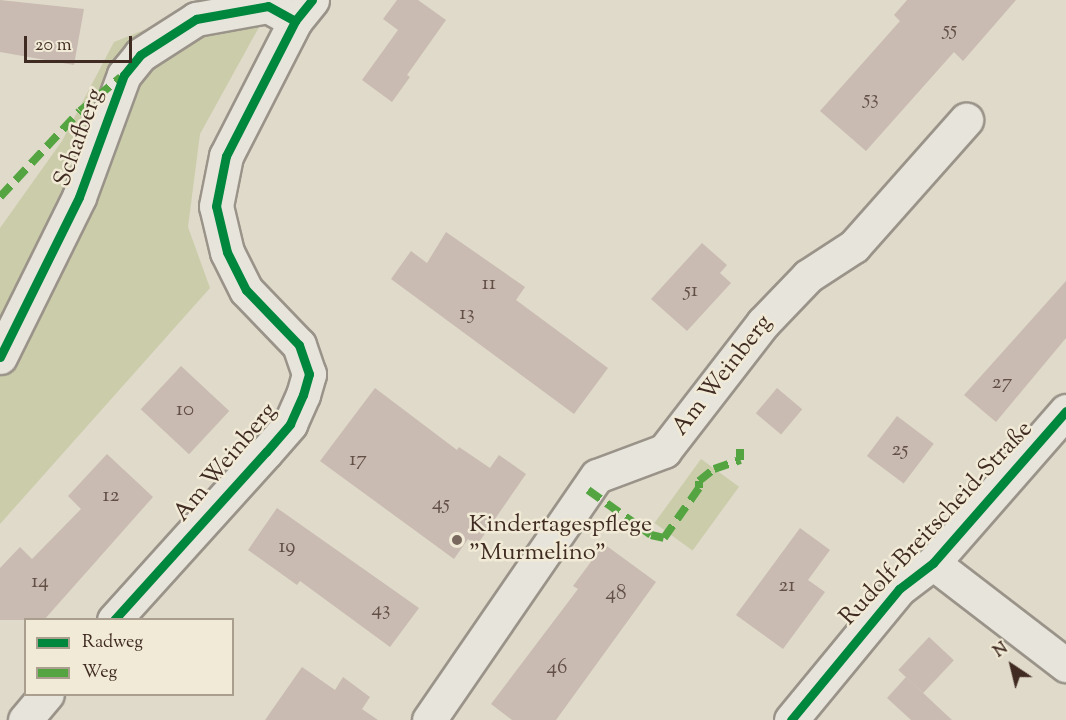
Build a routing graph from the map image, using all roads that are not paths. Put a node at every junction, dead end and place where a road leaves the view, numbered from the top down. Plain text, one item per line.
1 (303, 10) edge
2 (966, 120) dead end
3 (0, 357) edge
4 (1066, 411) edge
5 (933, 563) junction
6 (116, 618) edge
7 (1066, 665) edge
8 (45, 696) edge
9 (25, 720) edge
10 (429, 720) edge
11 (791, 720) edge

1 - 3 street, Schafberg
1 - 6 street, Am Weinberg
2 - 10 street, Am Weinberg
4 - 5 street, Rudolf-Breitscheid-Straße
5 - 7 street, Rudolf-Breitscheid-Straße
5 - 11 street, Rudolf-Breitscheid-Straße
8 - 9 street

